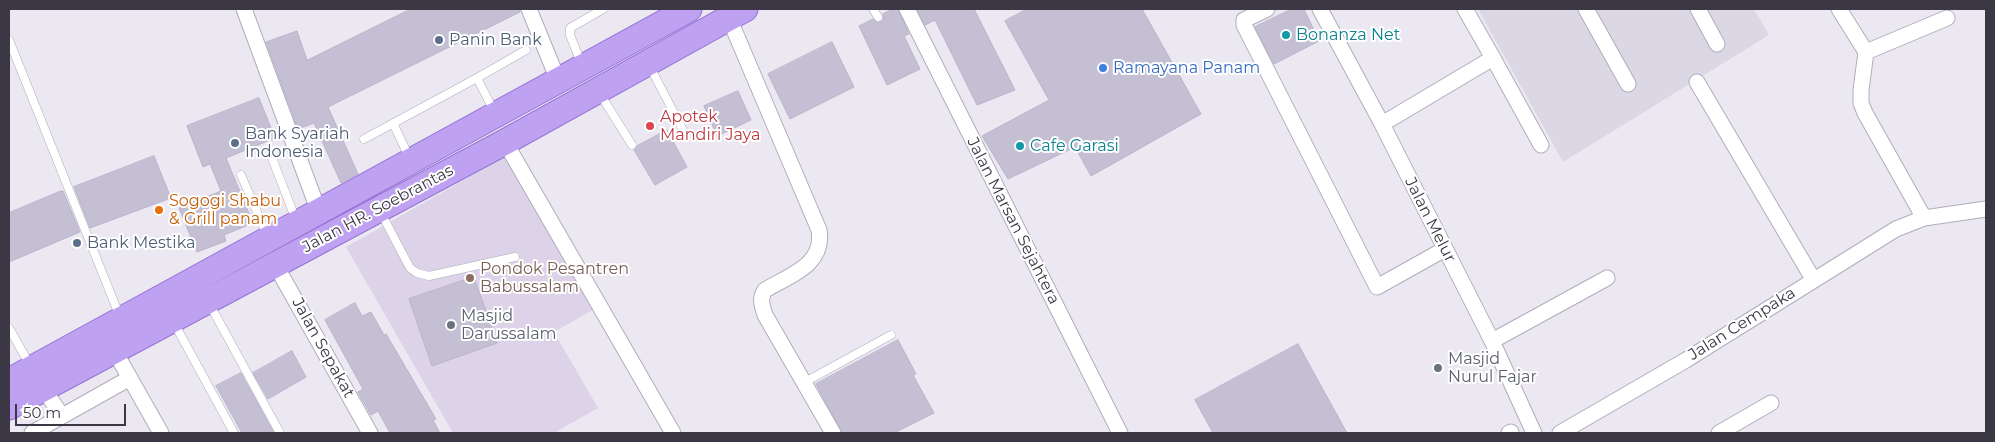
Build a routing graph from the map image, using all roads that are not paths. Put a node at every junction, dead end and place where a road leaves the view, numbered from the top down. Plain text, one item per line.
1 (244, 9) edge
2 (529, 9) edge
3 (602, 9) edge
4 (689, 9) edge
5 (873, 9) edge
6 (907, 9) edge
7 (1267, 9) edge
8 (1320, 9) edge
9 (1465, 9) edge
10 (1586, 9) edge
11 (1698, 9) edge
12 (1839, 9) edge
13 (737, 13) edge
14 (878, 17) dead end
15 (1947, 18) dead end
16 (9, 40) edge
17 (1717, 44) dead end
18 (619, 48) junction
19 (526, 50) dead end
20 (1866, 52) junction
21 (1493, 58) junction
22 (583, 67) junction
23 (640, 68) junction
24 (477, 78) junction
25 (558, 80) junction
26 (1697, 82) dead end
27 (1628, 84) dead end
28 (598, 90) junction
29 (572, 104) junction
30 (496, 115) junction
31 (393, 123) junction
32 (1382, 124) junction
33 (684, 132) dead end
34 (364, 139) dead end
35 (505, 142) junction
36 (632, 145) dead end
37 (1541, 145) dead end
38 (272, 158) dead end
39 (411, 161) junction
40 (241, 175) dead end
41 (378, 209) junction
42 (1986, 209) edge
43 (318, 212) junction
44 (1924, 218) junction
45 (297, 224) junction
46 (269, 239) junction
47 (1445, 250) junction
48 (515, 257) dead end
49 (276, 264) junction
50 (1607, 278) dead end
51 (1813, 279) junction
52 (208, 301) junction
53 (120, 319) junction
54 (173, 320) junction
55 (9, 328) edge
56 (892, 335) dead end
57 (1492, 341) junction
58 (114, 350) junction
59 (38, 378) junction
60 (130, 378) junction
61 (9, 381) edge
62 (803, 383) junction
63 (1771, 403) dead end
64 (9, 407) edge
65 (62, 416) junction
66 (32, 433) edge
67 (160, 433) edge
68 (234, 433) edge
69 (280, 433) edge
70 (370, 433) edge
71 (673, 433) edge
72 (833, 433) edge
73 (1120, 433) edge
74 (1534, 433) edge
75 (1560, 433) edge
76 (1719, 433) edge

1 - 43 street
2 - 25 street
3 - 22 lane
4 - 18 main road, Jalan HR. Soebrantas
5 - 14 lane
6 - 73 street, Jalan Marsan Sejahtera
7 - 47 street
8 - 32 street, Jalan Melur
9 - 21 street
10 - 27 street
11 - 17 street
12 - 20 street
13 - 23 main road, Jalan HR. Soebrantas
13 - 62 street
15 - 20 street
16 - 53 lane
18 - 22 main road, Jalan HR. Soebrantas
18 - 23 main road
19 - 24 lane
20 - 44 street
21 - 32 street
21 - 37 street
22 - 25 main road, Jalan HR. Soebrantas
23 - 28 main road, Jalan HR. Soebrantas
23 - 33 lane
24 - 30 lane
24 - 31 lane
25 - 29 main road
25 - 30 main road, Jalan HR. Soebrantas
26 - 51 street
28 - 29 main road, Jalan HR. Soebrantas
28 - 36 lane
29 - 35 main road, Jalan HR. Soebrantas
30 - 39 main road, Jalan HR. Soebrantas
31 - 34 lane
31 - 39 lane
32 - 47 street, Jalan Melur
35 - 41 main road, Jalan HR. Soebrantas
35 - 71 street
38 - 45 lane
39 - 43 main road, Jalan HR. Soebrantas
40 - 46 lane
41 - 48 lane
41 - 49 main road, Jalan HR. Soebrantas
42 - 44 street, Jalan Cempaka
43 - 45 main road, Jalan HR. Soebrantas
44 - 51 street, Jalan Cempaka
45 - 46 main road, Jalan HR. Soebrantas
46 - 53 main road, Jalan HR. Soebrantas
47 - 57 street, Jalan Melur
49 - 52 main road, Jalan HR. Soebrantas
49 - 70 street, Jalan Sepakat
50 - 57 street
51 - 75 street, Jalan Cempaka
52 - 54 main road, Jalan HR. Soebrantas
52 - 69 lane
53 - 59 main road, Jalan HR. Soebrantas
54 - 58 main road, Jalan HR. Soebrantas
54 - 68 lane
55 - 59 lane
56 - 62 lane
57 - 74 street, Jalan Melur
58 - 59 main road, Jalan HR. Soebrantas
58 - 60 street
59 - 61 main road, Jalan HR. Soebrantas
59 - 64 main road, Jalan HR. Soebrantas
59 - 65 street
60 - 65 street
60 - 67 street
62 - 72 street
63 - 76 street
65 - 66 street

